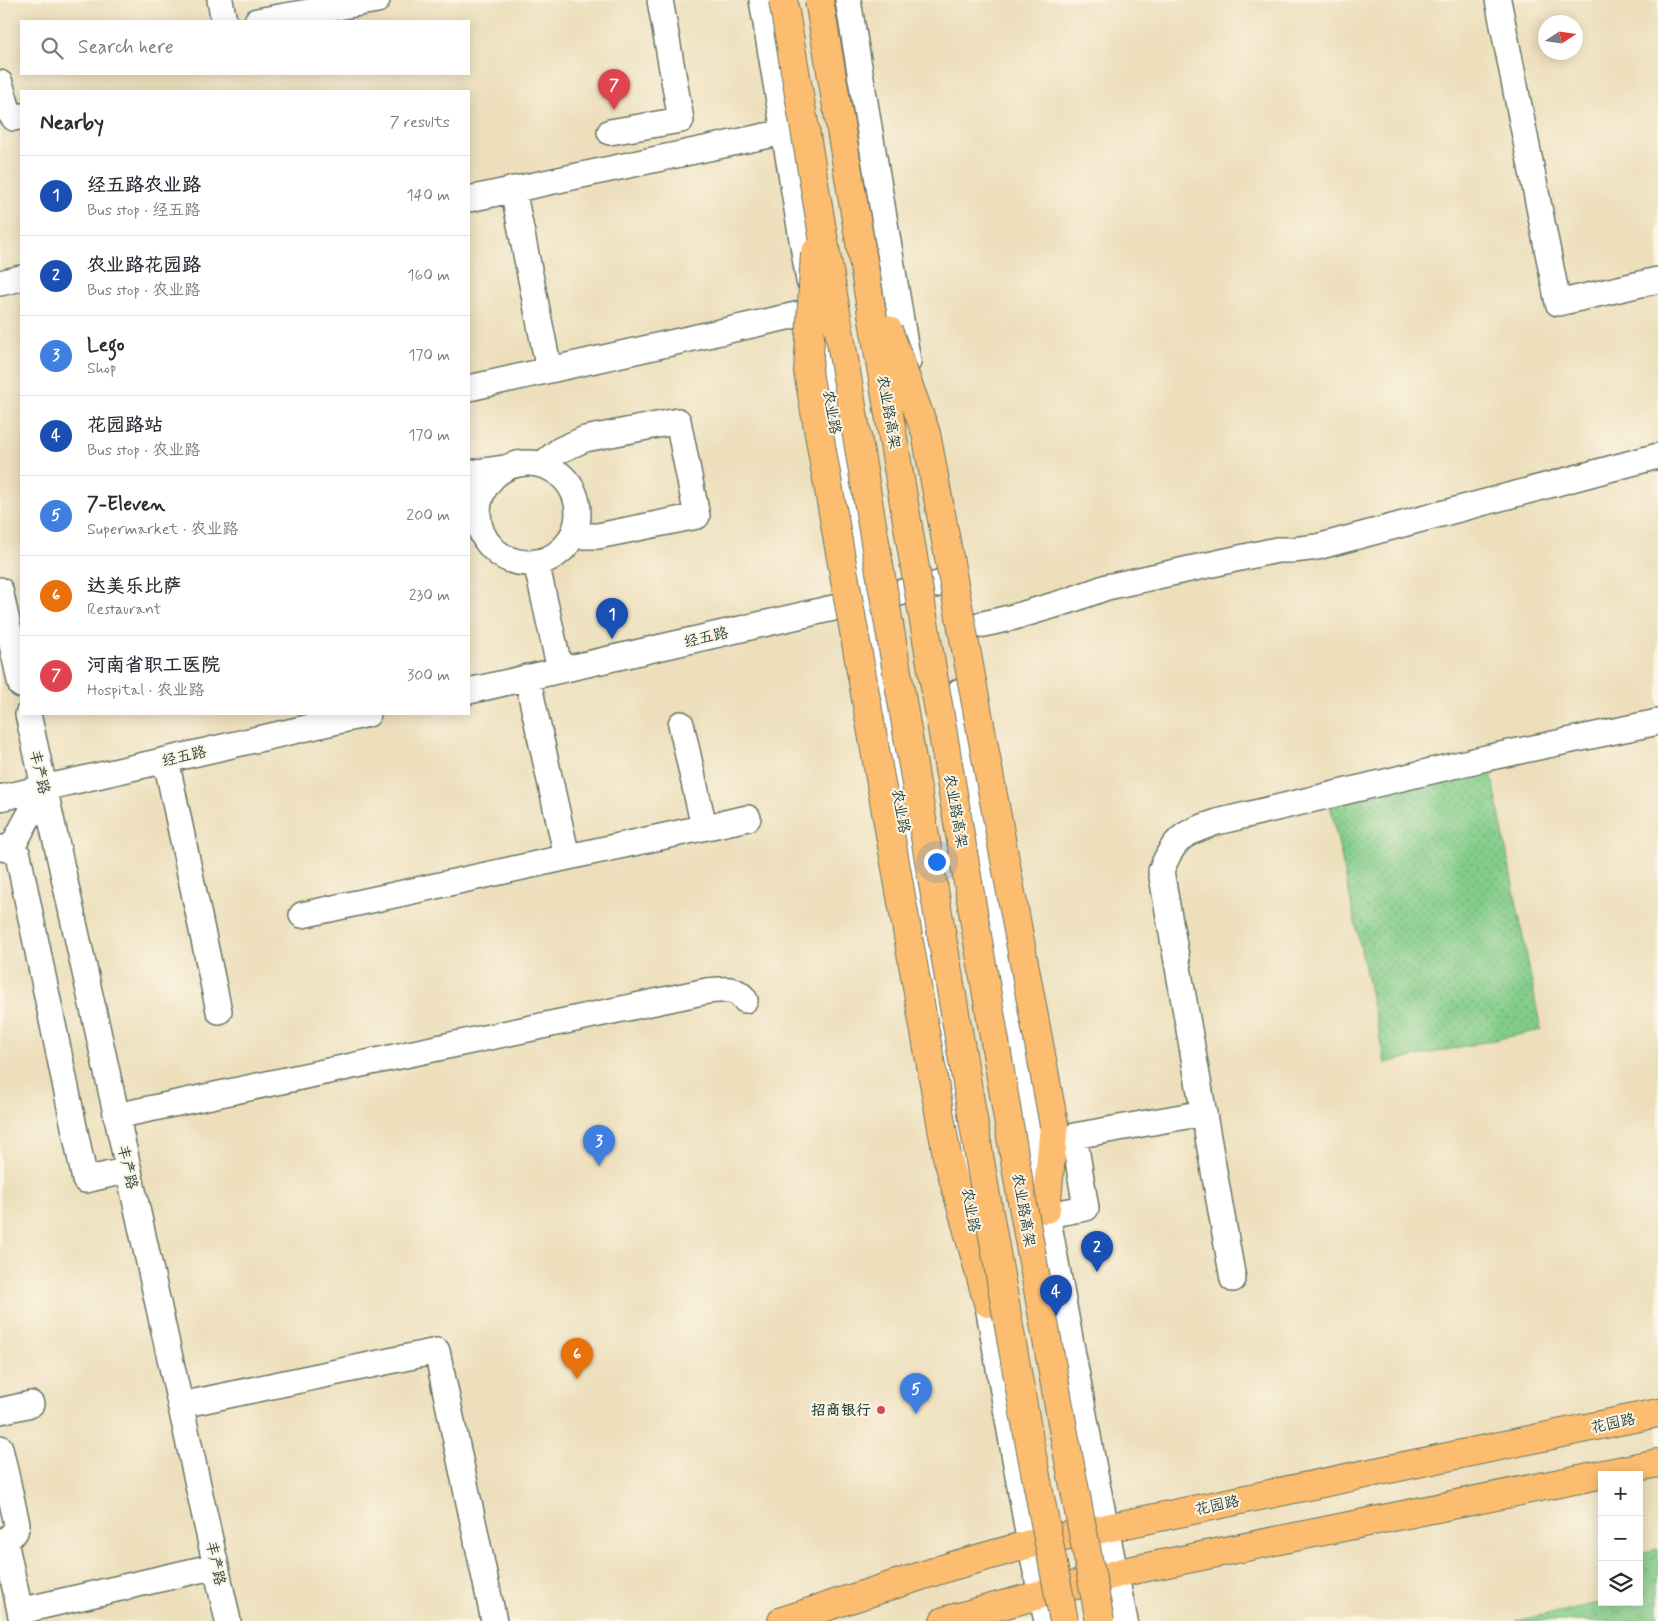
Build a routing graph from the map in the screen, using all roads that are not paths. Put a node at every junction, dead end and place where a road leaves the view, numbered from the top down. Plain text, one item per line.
1 (220, 0) edge
2 (377, 0) edge
3 (660, 0) edge
4 (762, 0) edge
5 (783, 0) edge
6 (819, 0) edge
7 (848, 0) edge
8 (1498, 0) edge
9 (224, 20) edge
10 (263, 20) edge
11 (0, 83) edge
12 (20, 116) edge
13 (610, 132) dead end
14 (784, 132) junction
15 (513, 190) junction
16 (470, 199) edge
17 (818, 204) junction
18 (864, 266) junction
19 (20, 278) edge
20 (1658, 280) edge
21 (0, 283) edge
22 (814, 311) junction
23 (549, 370) junction
24 (470, 388) edge
25 (1658, 456) edge
26 (541, 464) junction
27 (504, 468) junction
28 (470, 473) edge
29 (572, 536) junction
30 (536, 562) junction
31 (943, 583) junction
32 (0, 590) edge
33 (865, 600) junction
34 (962, 630) junction
35 (560, 670) junction
36 (527, 677) junction
37 (20, 681) edge
38 (470, 691) edge
39 (28, 715) edge
40 (364, 715) edge
41 (1658, 722) edge
42 (681, 724) dead end
43 (166, 760) junction
44 (44, 788) junction
45 (0, 798) edge
46 (748, 818) dead end
47 (704, 827) junction
48 (6, 848) edge
49 (567, 857) junction
50 (302, 915) dead end
51 (745, 1000) dead end
52 (219, 1011) dead end
53 (1204, 1113) junction
54 (116, 1116) junction
55 (129, 1170) junction
56 (1046, 1212) junction
57 (1233, 1279) dead end
58 (988, 1303) junction
59 (30, 1404) dead end
60 (181, 1405) junction
61 (0, 1411) edge
62 (1658, 1413) edge
63 (0, 1448) edge
64 (1658, 1463) edge
65 (1106, 1527) junction
66 (3, 1542) edge
67 (1030, 1544) junction
68 (216, 1566) junction
69 (1116, 1574) junction
70 (1042, 1593) junction
71 (21, 1616) edge
72 (228, 1621) edge
73 (494, 1621) edge
74 (782, 1621) edge
75 (944, 1621) edge
76 (1047, 1621) edge
77 (1064, 1621) edge
78 (1100, 1621) edge
79 (1125, 1621) edge

1 - 9 street
2 - 10 street
3 - 13 street
4 - 14 street, 农业路
5 - 17 main road, bridge
6 - 18 main road, 农业路高架, bridge
7 - 31 street
8 - 20 street
11 - 12 street
14 - 15 street
14 - 22 street, 农业路
15 - 16 street
15 - 23 street
17 - 58 main road, bridge
17 - 77 main road, bridge
18 - 34 main road, bridge
18 - 78 main road, 农业路高架, bridge
19 - 21 street
22 - 23 street
22 - 33 street, 农业路
23 - 24 street
25 - 34 street
26 - 27 street
26 - 29 street
26 - 29 street
27 - 28 street
27 - 30 street
29 - 30 street
30 - 35 street
31 - 33 street, 经五路
31 - 56 street
32 - 37 street
33 - 35 street, 经五路
33 - 58 street, 农业路
34 - 56 main road, bridge
35 - 36 street, 经五路
36 - 38 street, 经五路
36 - 49 street
39 - 44 street, 丰产路
40 - 43 street, 经五路
41 - 53 street
42 - 47 street
43 - 44 street, 经五路
43 - 52 street
44 - 45 street, 经五路
44 - 48 street
44 - 54 street, 丰产路
46 - 47 street
47 - 49 street
48 - 55 street
49 - 50 street
51 - 54 street
53 - 56 street
53 - 57 street
54 - 55 street, 丰产路
55 - 60 street, 丰产路
56 - 65 street
58 - 67 street, 农业路
59 - 61 street
60 - 68 street, 丰产路
60 - 73 street
62 - 65 main road, 花园路
63 - 66 street
64 - 69 main road
65 - 67 main road, 花园路
65 - 69 street
66 - 71 street
67 - 70 street, 农业路
67 - 74 main road, 花园路
68 - 71 street
68 - 72 street, 丰产路
69 - 70 main road
69 - 79 street
70 - 75 main road
70 - 76 street, 农业路

